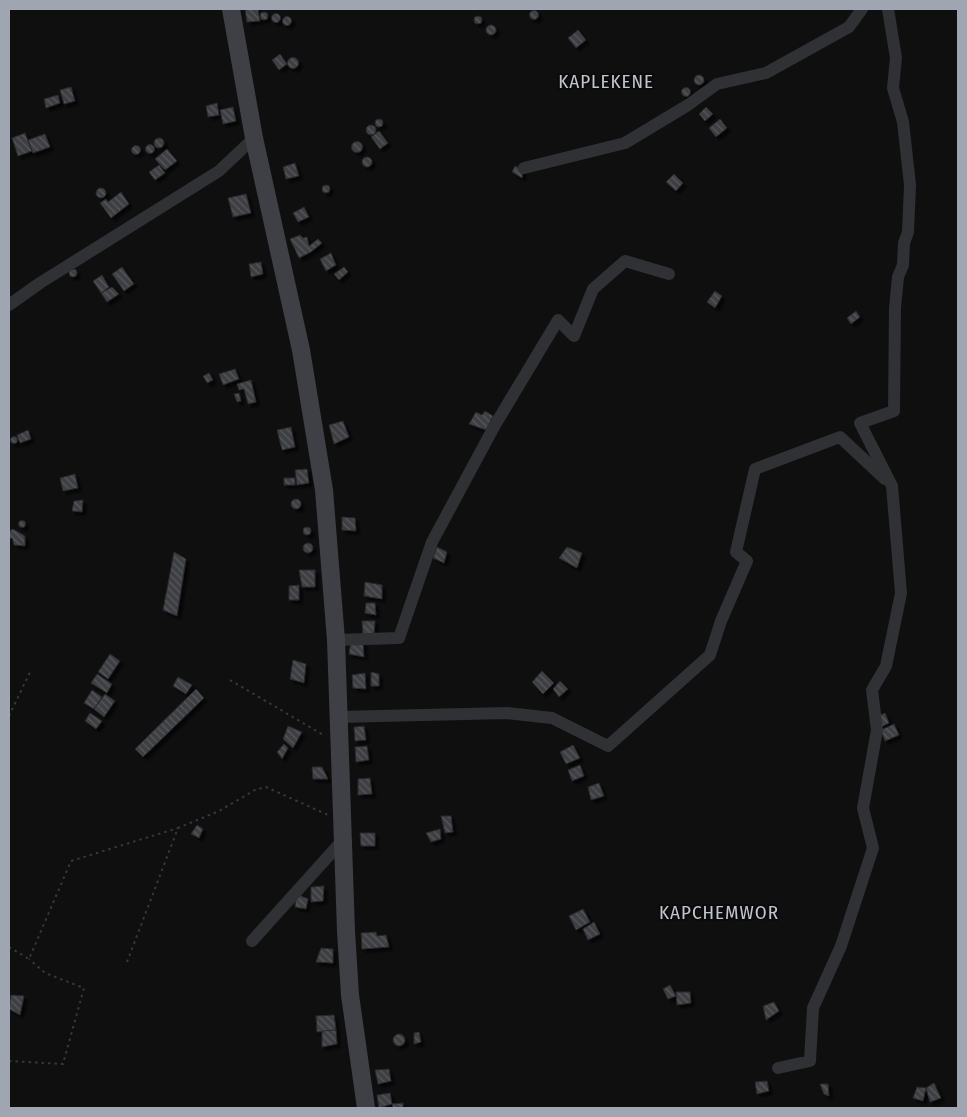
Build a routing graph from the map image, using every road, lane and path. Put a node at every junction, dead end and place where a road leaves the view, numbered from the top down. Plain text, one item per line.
1 (232, 9) edge
2 (862, 9) edge
3 (888, 9) edge
4 (254, 138) junction
5 (524, 168) dead end
6 (670, 274) dead end
7 (9, 305) edge
8 (892, 486) junction
9 (336, 640) junction
10 (32, 670) dead end
11 (230, 680) dead end
12 (9, 716) edge
13 (338, 717) junction
14 (338, 741) junction
15 (341, 821) junction
16 (178, 828) junction
17 (342, 842) junction
18 (252, 941) dead end
19 (9, 947) edge
20 (29, 958) junction
21 (127, 962) dead end
22 (9, 1061) edge
23 (778, 1068) dead end
24 (366, 1108) edge

1 - 4 street
2 - 5 street
3 - 8 street
4 - 7 street
4 - 9 street
6 - 9 street
8 - 13 street
8 - 23 street
9 - 13 street
10 - 12 path
11 - 14 path
13 - 14 street
14 - 15 street
15 - 16 path
15 - 17 street
16 - 20 path
16 - 21 path
17 - 18 street
17 - 24 street
19 - 20 path
20 - 22 path

